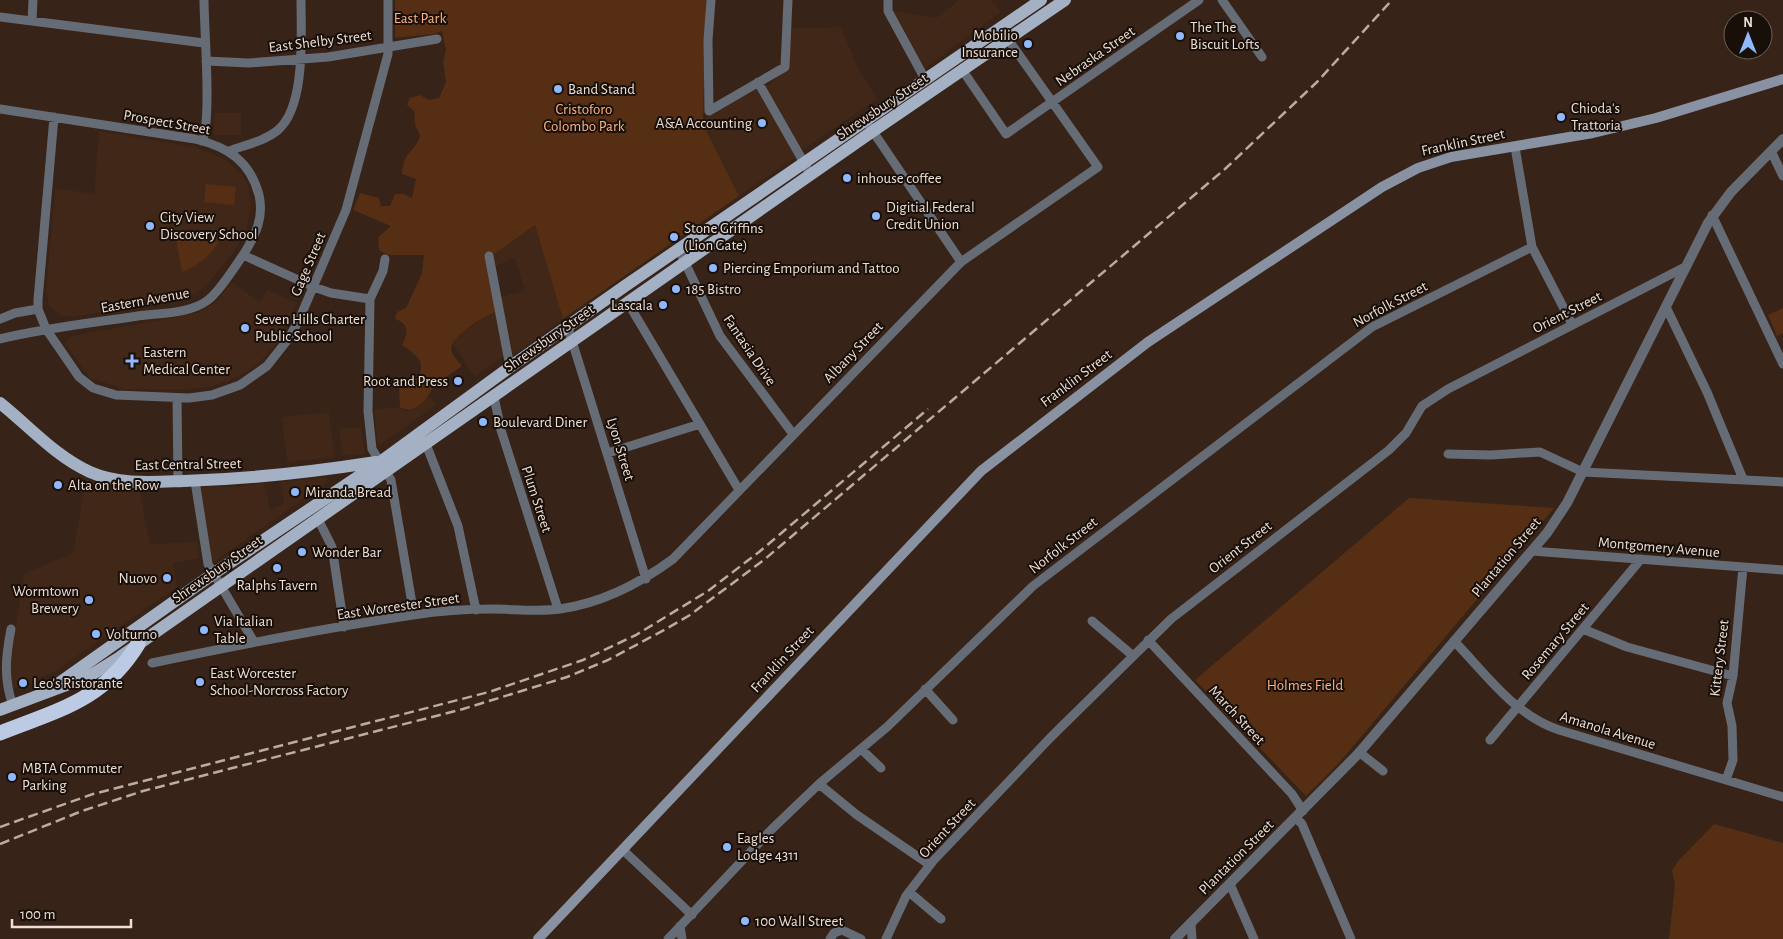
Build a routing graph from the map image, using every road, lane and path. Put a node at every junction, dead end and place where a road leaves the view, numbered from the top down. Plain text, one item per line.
1 (33, 0) edge
2 (204, 0) edge
3 (301, 0) edge
4 (388, 0) edge
5 (711, 0) edge
6 (788, 0) edge
7 (888, 0) edge
8 (1039, 0) edge
9 (1065, 0) edge
10 (1199, 0) edge
11 (1222, 0) edge
12 (0, 17) edge
13 (32, 21) junction
14 (1004, 34) junction
15 (437, 39) dead end
16 (204, 43) junction
17 (390, 46) junction
18 (1262, 56) dead end
19 (300, 59) junction
20 (206, 60) junction
21 (963, 70) junction
22 (925, 79) junction
23 (1783, 79) edge
24 (758, 82) junction
25 (1053, 102) junction
26 (0, 109) edge
27 (54, 117) junction
28 (865, 119) junction
29 (873, 131) junction
30 (1783, 139) edge
31 (202, 141) junction
32 (1515, 147) junction
33 (229, 151) junction
34 (1771, 152) junction
35 (803, 163) junction
36 (811, 175) junction
37 (1783, 176) edge
38 (1712, 215) junction
39 (1532, 247) junction
40 (679, 250) junction
41 (243, 255) junction
42 (489, 256) dead end
43 (384, 259) dead end
44 (961, 262) junction
45 (684, 263) junction
46 (1686, 267) junction
47 (314, 287) junction
48 (370, 299) junction
49 (628, 303) junction
50 (1666, 306) junction
51 (38, 310) junction
52 (0, 319) edge
53 (1572, 324) junction
54 (568, 328) junction
55 (46, 329) junction
56 (0, 339) edge
57 (573, 341) junction
58 (1783, 364) edge
59 (510, 367) junction
60 (494, 397) junction
61 (177, 398) junction
62 (0, 403) edge
63 (700, 424) junction
64 (420, 432) junction
65 (793, 434) junction
66 (427, 443) junction
67 (608, 453) junction
68 (1448, 454) dead end
69 (401, 462) joint
70 (383, 467) junction
71 (333, 469) junction
72 (1583, 472) junction
73 (1743, 479) junction
74 (195, 481) junction
75 (178, 482) junction
76 (1783, 482) edge
77 (337, 489) junction
78 (739, 490) junction
79 (318, 519) junction
80 (1532, 551) junction
81 (1641, 559) junction
82 (1743, 567) junction
83 (1783, 570) edge
84 (213, 574) junction
85 (646, 579) junction
86 (220, 587) junction
87 (558, 609) junction
88 (476, 610) junction
89 (414, 615) junction
90 (1092, 621) dead end
91 (344, 627) junction
92 (11, 629) dead end
93 (1583, 629) junction
94 (1148, 640) junction
95 (1454, 641) junction
96 (254, 642) junction
97 (138, 644) junction
98 (1132, 655) junction
99 (152, 663) dead end
100 (1732, 676) junction
101 (926, 690) junction
102 (47, 692) junction
103 (13, 706) junction
104 (1517, 707) junction
105 (0, 710) edge
106 (953, 720) dead end
107 (0, 733) edge
108 (1490, 740) dead end
109 (861, 749) junction
110 (1359, 752) junction
111 (881, 768) dead end
112 (1383, 771) dead end
113 (1726, 780) junction
114 (819, 784) junction
115 (1783, 797) edge
116 (1300, 815) junction
117 (623, 850) junction
118 (930, 865) junction
119 (1230, 884) junction
120 (909, 892) junction
121 (692, 915) junction
122 (941, 919) dead end
123 (1191, 923) junction
124 (680, 926) junction
125 (538, 939) edge
126 (668, 939) edge
127 (682, 939) edge
128 (830, 939) edge
129 (861, 939) edge
130 (886, 939) edge
131 (1175, 939) edge
132 (1192, 939) edge
133 (1254, 939) edge
134 (1351, 939) edge

1 - 13 street
2 - 16 street
3 - 19 street
4 - 17 street, Gage Street
5 - 24 street
6 - 24 street
7 - 22 street
8 - 14 main road, Shrewsbury Street
9 - 14 main road, Shrewsbury Street
10 - 25 street, Nebraska Street
11 - 18 street
12 - 13 street
13 - 16 street
14 - 21 main road, Shrewsbury Street
14 - 22 main road, Shrewsbury Street
14 - 25 street
15 - 17 street, East Shelby Street
16 - 20 street
17 - 19 street, East Shelby Street
17 - 47 street, Gage Street
19 - 20 street, East Shelby Street
19 - 33 street
20 - 31 street
21 - 25 street, Nebraska Street
21 - 29 main road, Shrewsbury Street
22 - 28 main road, Shrewsbury Street
23 - 32 main road, Franklin Street
24 - 35 street
25 - 44 street, Albany Street
26 - 27 street, Prospect Street
27 - 31 street, Prospect Street
27 - 51 street
28 - 29 street
28 - 35 main road, Shrewsbury Street
29 - 36 main road, Shrewsbury Street
29 - 44 street
30 - 34 street, Plantation Street
31 - 33 street, Prospect Street
32 - 39 street
32 - 117 main road, Franklin Street
33 - 41 street, Eastern Avenue
34 - 37 street
34 - 38 street, Plantation Street
35 - 36 street
35 - 40 main road, Shrewsbury Street
36 - 45 main road, Shrewsbury Street
38 - 46 street, Plantation Street
38 - 58 street
39 - 53 street
39 - 101 street, Norfolk Street
40 - 45 street, Fantasia Drive
40 - 54 main road, Shrewsbury Street
41 - 47 street
41 - 55 street, Eastern Avenue
42 - 59 street
43 - 48 street
44 - 65 street, Albany Street
45 - 49 main road, Shrewsbury Street
45 - 65 street, Fantasia Drive
46 - 50 street, Plantation Street
46 - 53 street, Orient Street
47 - 48 street
47 - 61 street, Gage Street
48 - 70 street
49 - 57 main road, Shrewsbury Street
49 - 63 street
50 - 72 street, Plantation Street
50 - 73 street
51 - 52 street
51 - 55 street, Gage Street
53 - 94 street, Orient Street
54 - 57 street, Lyon Street
54 - 59 main road, Shrewsbury Street
55 - 56 street, Eastern Avenue
55 - 61 street, Gage Street
57 - 60 main road, Shrewsbury Street
57 - 67 street, Lyon Street
59 - 64 main road, Shrewsbury Street
60 - 66 main road, Shrewsbury Street
60 - 87 street, Plum Street
61 - 75 street
62 - 75 main road, East Central Street
63 - 67 street
63 - 78 street
64 - 66 street
64 - 70 main road, Shrewsbury Street
65 - 78 street, Albany Street
66 - 69 main road, Shrewsbury Street
66 - 88 street
67 - 85 street, Lyon Street
68 - 72 street
69 - 70 main road, East Central Street
70 - 71 main road, East Central Street
70 - 77 main road, Shrewsbury Street
70 - 79 main road, Shrewsbury Street
70 - 89 street
71 - 74 main road, East Central Street
71 - 77 main road
72 - 73 street
72 - 80 street, Plantation Street
73 - 76 street
74 - 75 main road, East Central Street
74 - 84 street
77 - 84 main road, Shrewsbury Street
78 - 85 street, Albany Street
79 - 86 main road, Shrewsbury Street
79 - 91 street
80 - 81 street, Montgomery Avenue
80 - 95 street, Plantation Street
81 - 82 street, Montgomery Avenue
81 - 93 street, Rosemary Street
82 - 83 street, Montgomery Avenue
82 - 100 street, Kittery Street
84 - 86 street
84 - 102 main road, Shrewsbury Street
85 - 87 street, East Worcester Street
86 - 96 street
86 - 97 main road, Shrewsbury Street
87 - 88 street, East Worcester Street
88 - 89 street, East Worcester Street
89 - 91 street, East Worcester Street
90 - 98 street
91 - 96 street, East Worcester Street
92 - 103 street
93 - 100 street
93 - 104 street, Rosemary Street
94 - 98 street, Orient Street
94 - 116 street, March Street
95 - 104 street, Amanola Avenue
95 - 110 street, Plantation Street
96 - 99 street, East Worcester Street
97 - 102 main road, Shrewsbury Street
97 - 107 highway
98 - 118 street, Orient Street
100 - 113 street, Kittery Street
101 - 106 street
101 - 109 street, Norfolk Street
102 - 103 main road, Shrewsbury Street
103 - 105 main road, Shrewsbury Street
104 - 108 street, Rosemary Street
104 - 113 street, Amanola Avenue
109 - 111 street
109 - 114 street, Norfolk Street
110 - 112 street
110 - 116 street, Plantation Street
113 - 115 street, Amanola Avenue
114 - 118 street
114 - 121 street, Norfolk Street
116 - 119 street, Plantation Street
116 - 134 street, March Street
117 - 121 street
117 - 125 main road, Franklin Street
118 - 120 street, Orient Street
119 - 123 street, Plantation Street
119 - 133 street
120 - 122 street
120 - 130 street, Orient Street
121 - 124 street, Norfolk Street
123 - 131 street, Plantation Street
123 - 132 street
124 - 126 street, Norfolk Street
124 - 127 street
128 - 129 street

